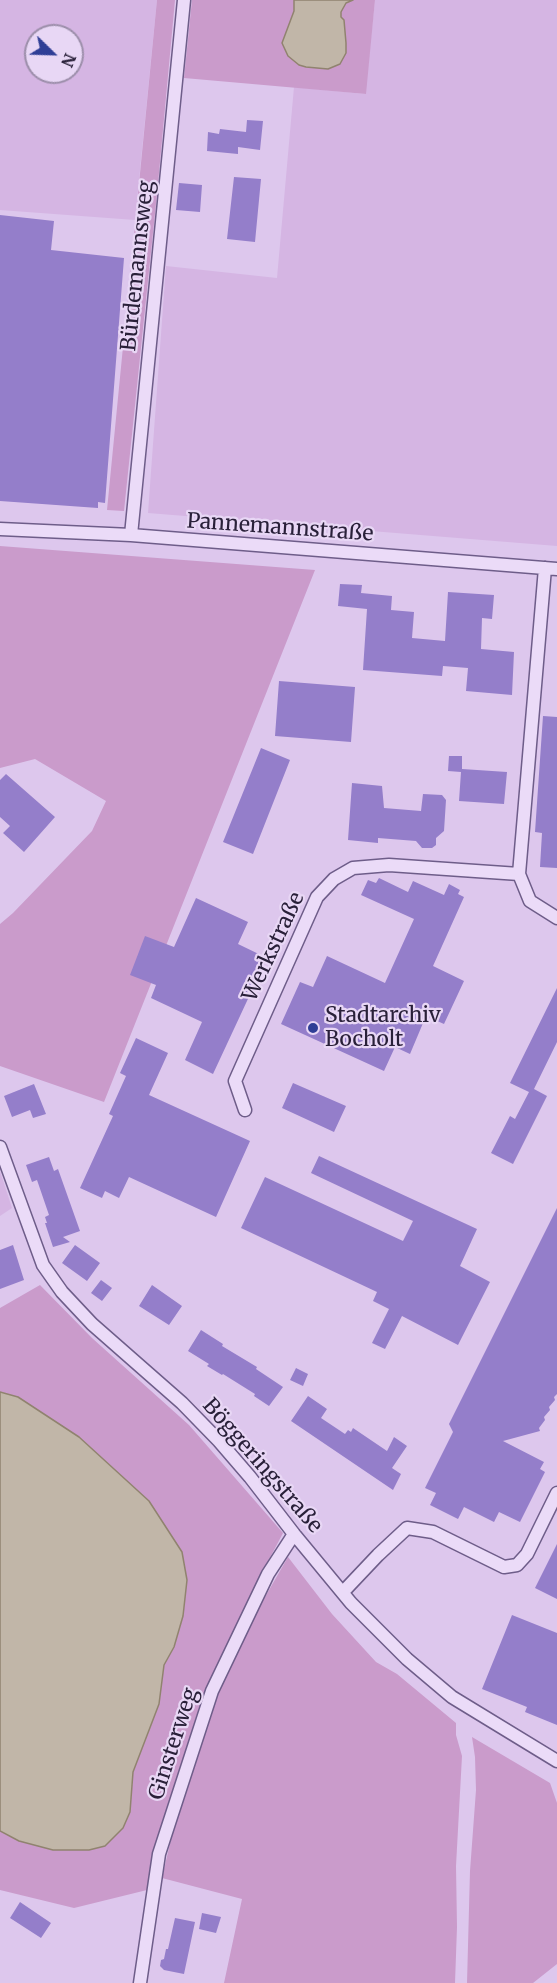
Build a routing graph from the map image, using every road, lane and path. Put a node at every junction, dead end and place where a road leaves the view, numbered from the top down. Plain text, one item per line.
1 (184, 0) edge
2 (0, 529) edge
3 (131, 535) junction
4 (551, 568) edge
5 (519, 874) junction
6 (557, 918) edge
7 (245, 1110) dead end
8 (0, 1147) edge
9 (557, 1493) edge
10 (294, 1534) junction
11 (343, 1592) junction
12 (557, 1761) edge
13 (140, 1983) edge

1 - 3 street, Bürdemannsweg
2 - 3 street, Pannemannstraße
3 - 4 street, Pannemannstraße
4 - 5 street
5 - 6 street
5 - 7 street, Werkstraße
8 - 10 street, Böggeringstraße
9 - 11 street
10 - 11 street, Böggeringstraße
10 - 13 street, Ginsterweg
11 - 12 street, Böggeringstraße

